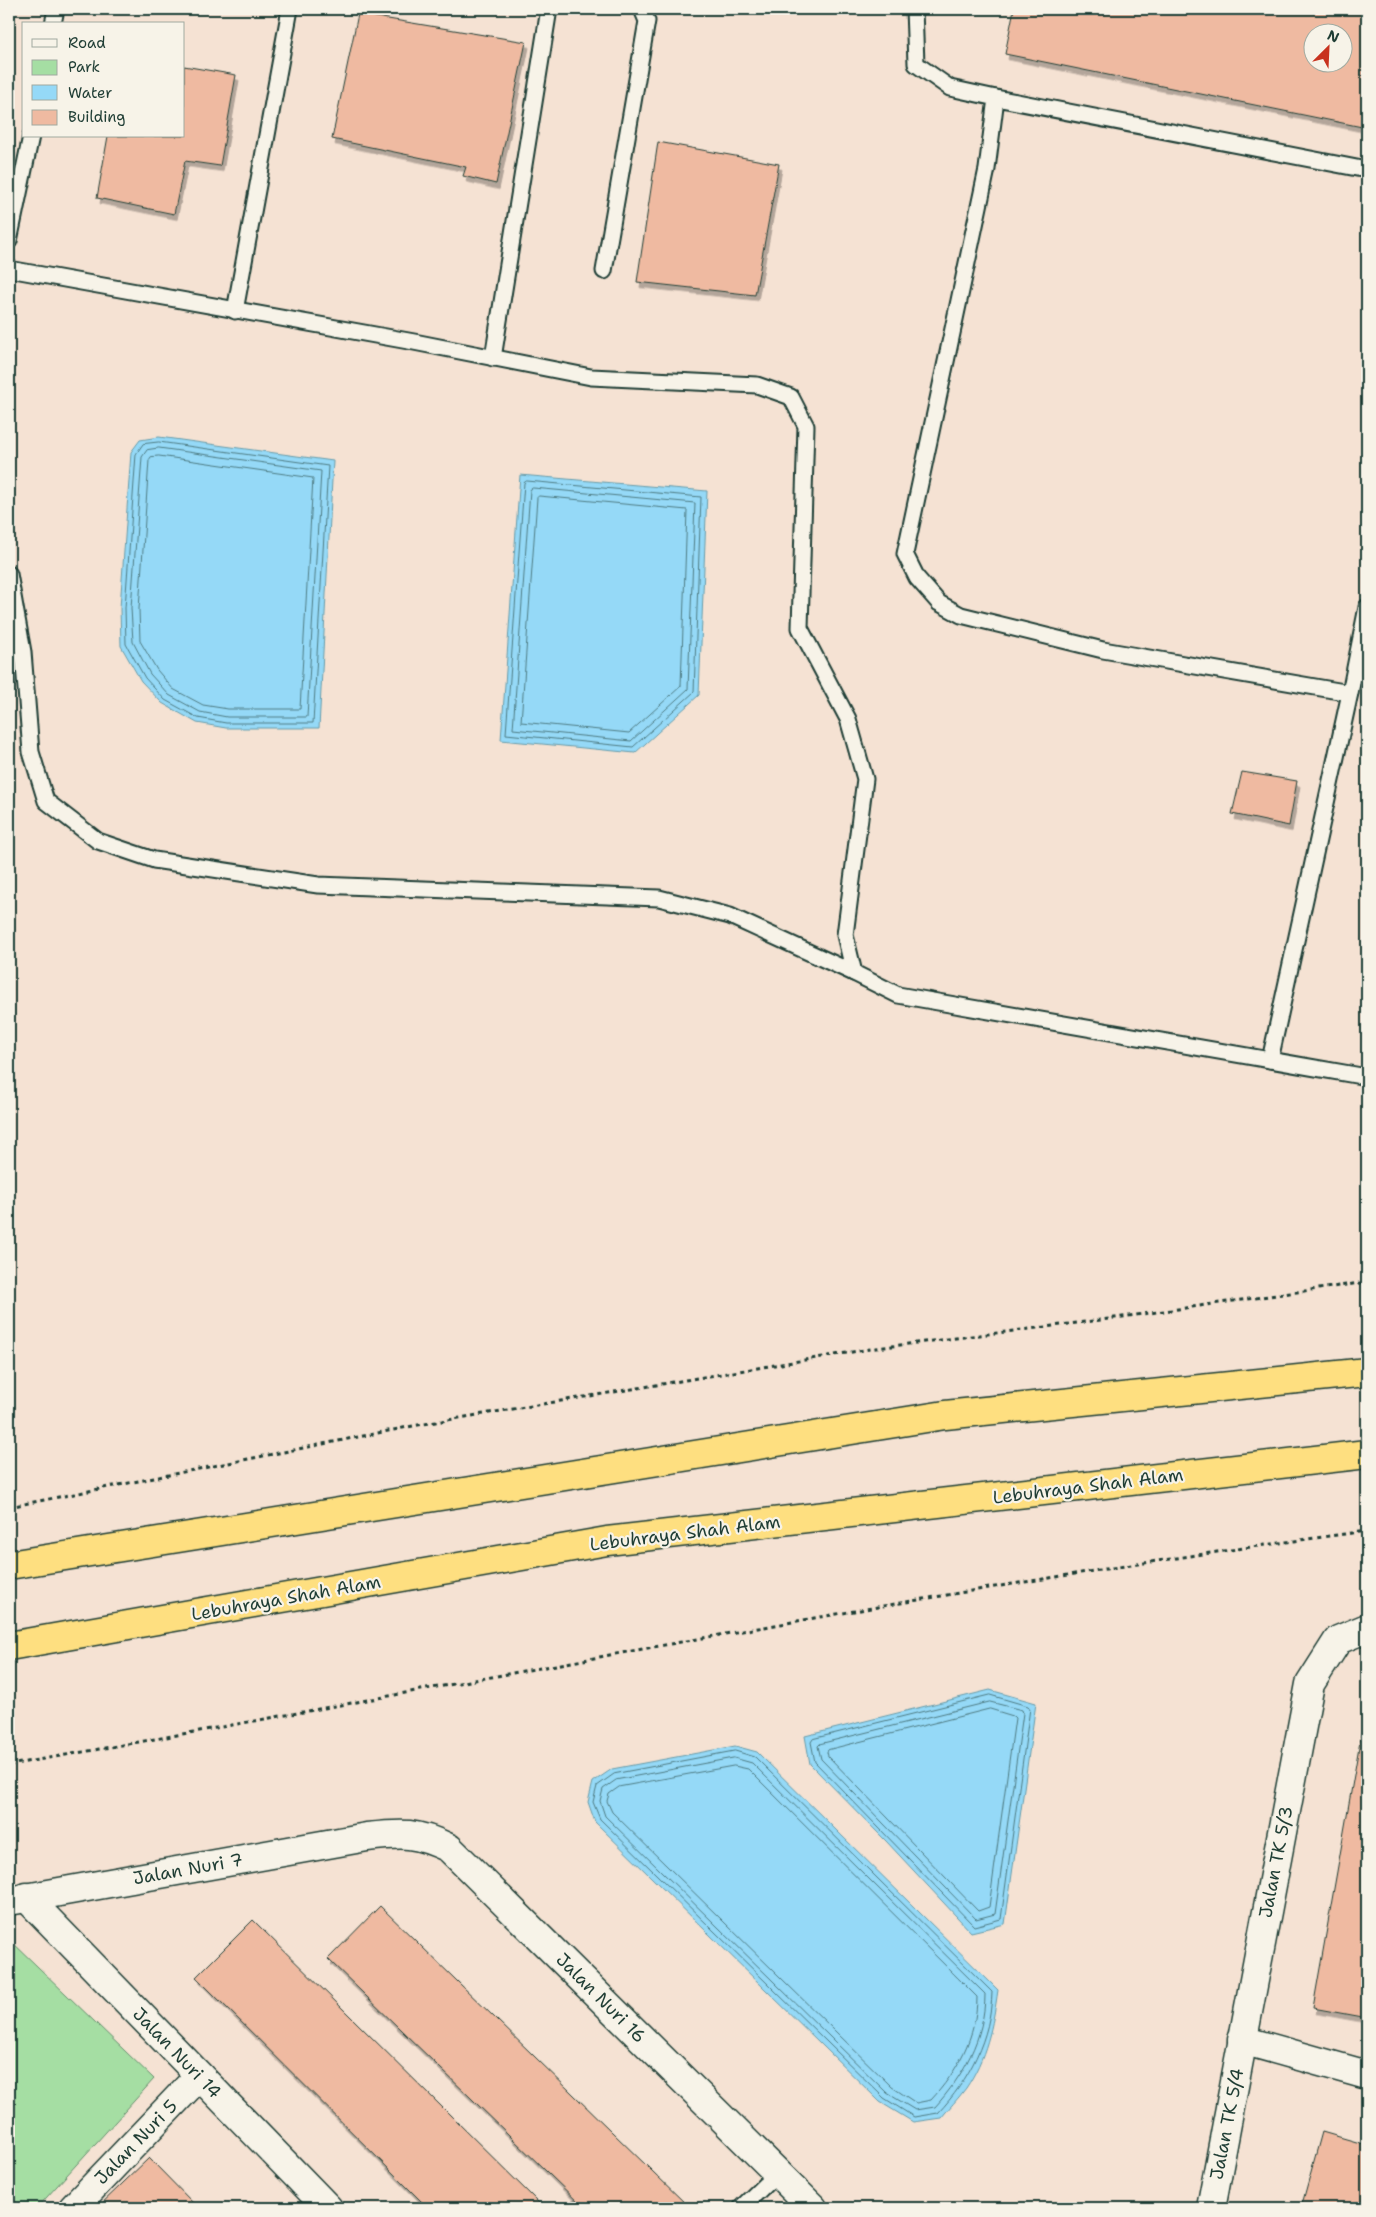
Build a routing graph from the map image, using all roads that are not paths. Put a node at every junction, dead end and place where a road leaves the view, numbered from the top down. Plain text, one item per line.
1 (56, 9) edge
2 (290, 9) edge
3 (549, 9) edge
4 (642, 9) edge
5 (914, 9) edge
6 (53, 22) edge
7 (996, 98) junction
8 (30, 138) edge
9 (1367, 170) edge
10 (9, 240) edge
11 (9, 269) edge
12 (604, 271) dead end
13 (235, 311) junction
14 (493, 358) junction
15 (9, 574) edge
16 (1367, 606) edge
17 (1350, 693) junction
18 (854, 973) junction
19 (1270, 1060) junction
20 (1367, 1077) edge
21 (1367, 1372) edge
22 (1367, 1454) edge
23 (9, 1565) edge
24 (1367, 1628) edge
25 (9, 1646) edge
26 (367, 1837) joint
27 (17, 1899) edge
28 (1242, 2040) junction
29 (1367, 2075) edge
30 (199, 2076) junction
31 (777, 2173) junction
32 (73, 2208) edge
33 (328, 2208) edge
34 (741, 2208) edge
35 (813, 2208) edge
36 (1211, 2208) edge

1 - 6 lane
2 - 13 lane
3 - 14 lane
4 - 12 lane
5 - 7 lane
7 - 9 lane
7 - 17 lane
8 - 10 lane
11 - 13 lane
13 - 14 lane
14 - 18 lane
15 - 18 lane
16 - 17 lane
17 - 19 lane
18 - 19 lane
19 - 20 lane
21 - 23 highway
22 - 25 highway, Lebuhraya Shah Alam
24 - 28 street, Jalan TK 5/3
26 - 27 street, Jalan Nuri 7
26 - 31 street, Jalan Nuri 16
27 - 30 street, Jalan Nuri 14
28 - 29 street
28 - 36 street, Jalan TK 5/4
30 - 32 street, Jalan Nuri 5
30 - 33 street, Jalan Nuri 14
31 - 34 lane
31 - 35 street, Jalan Nuri 16

